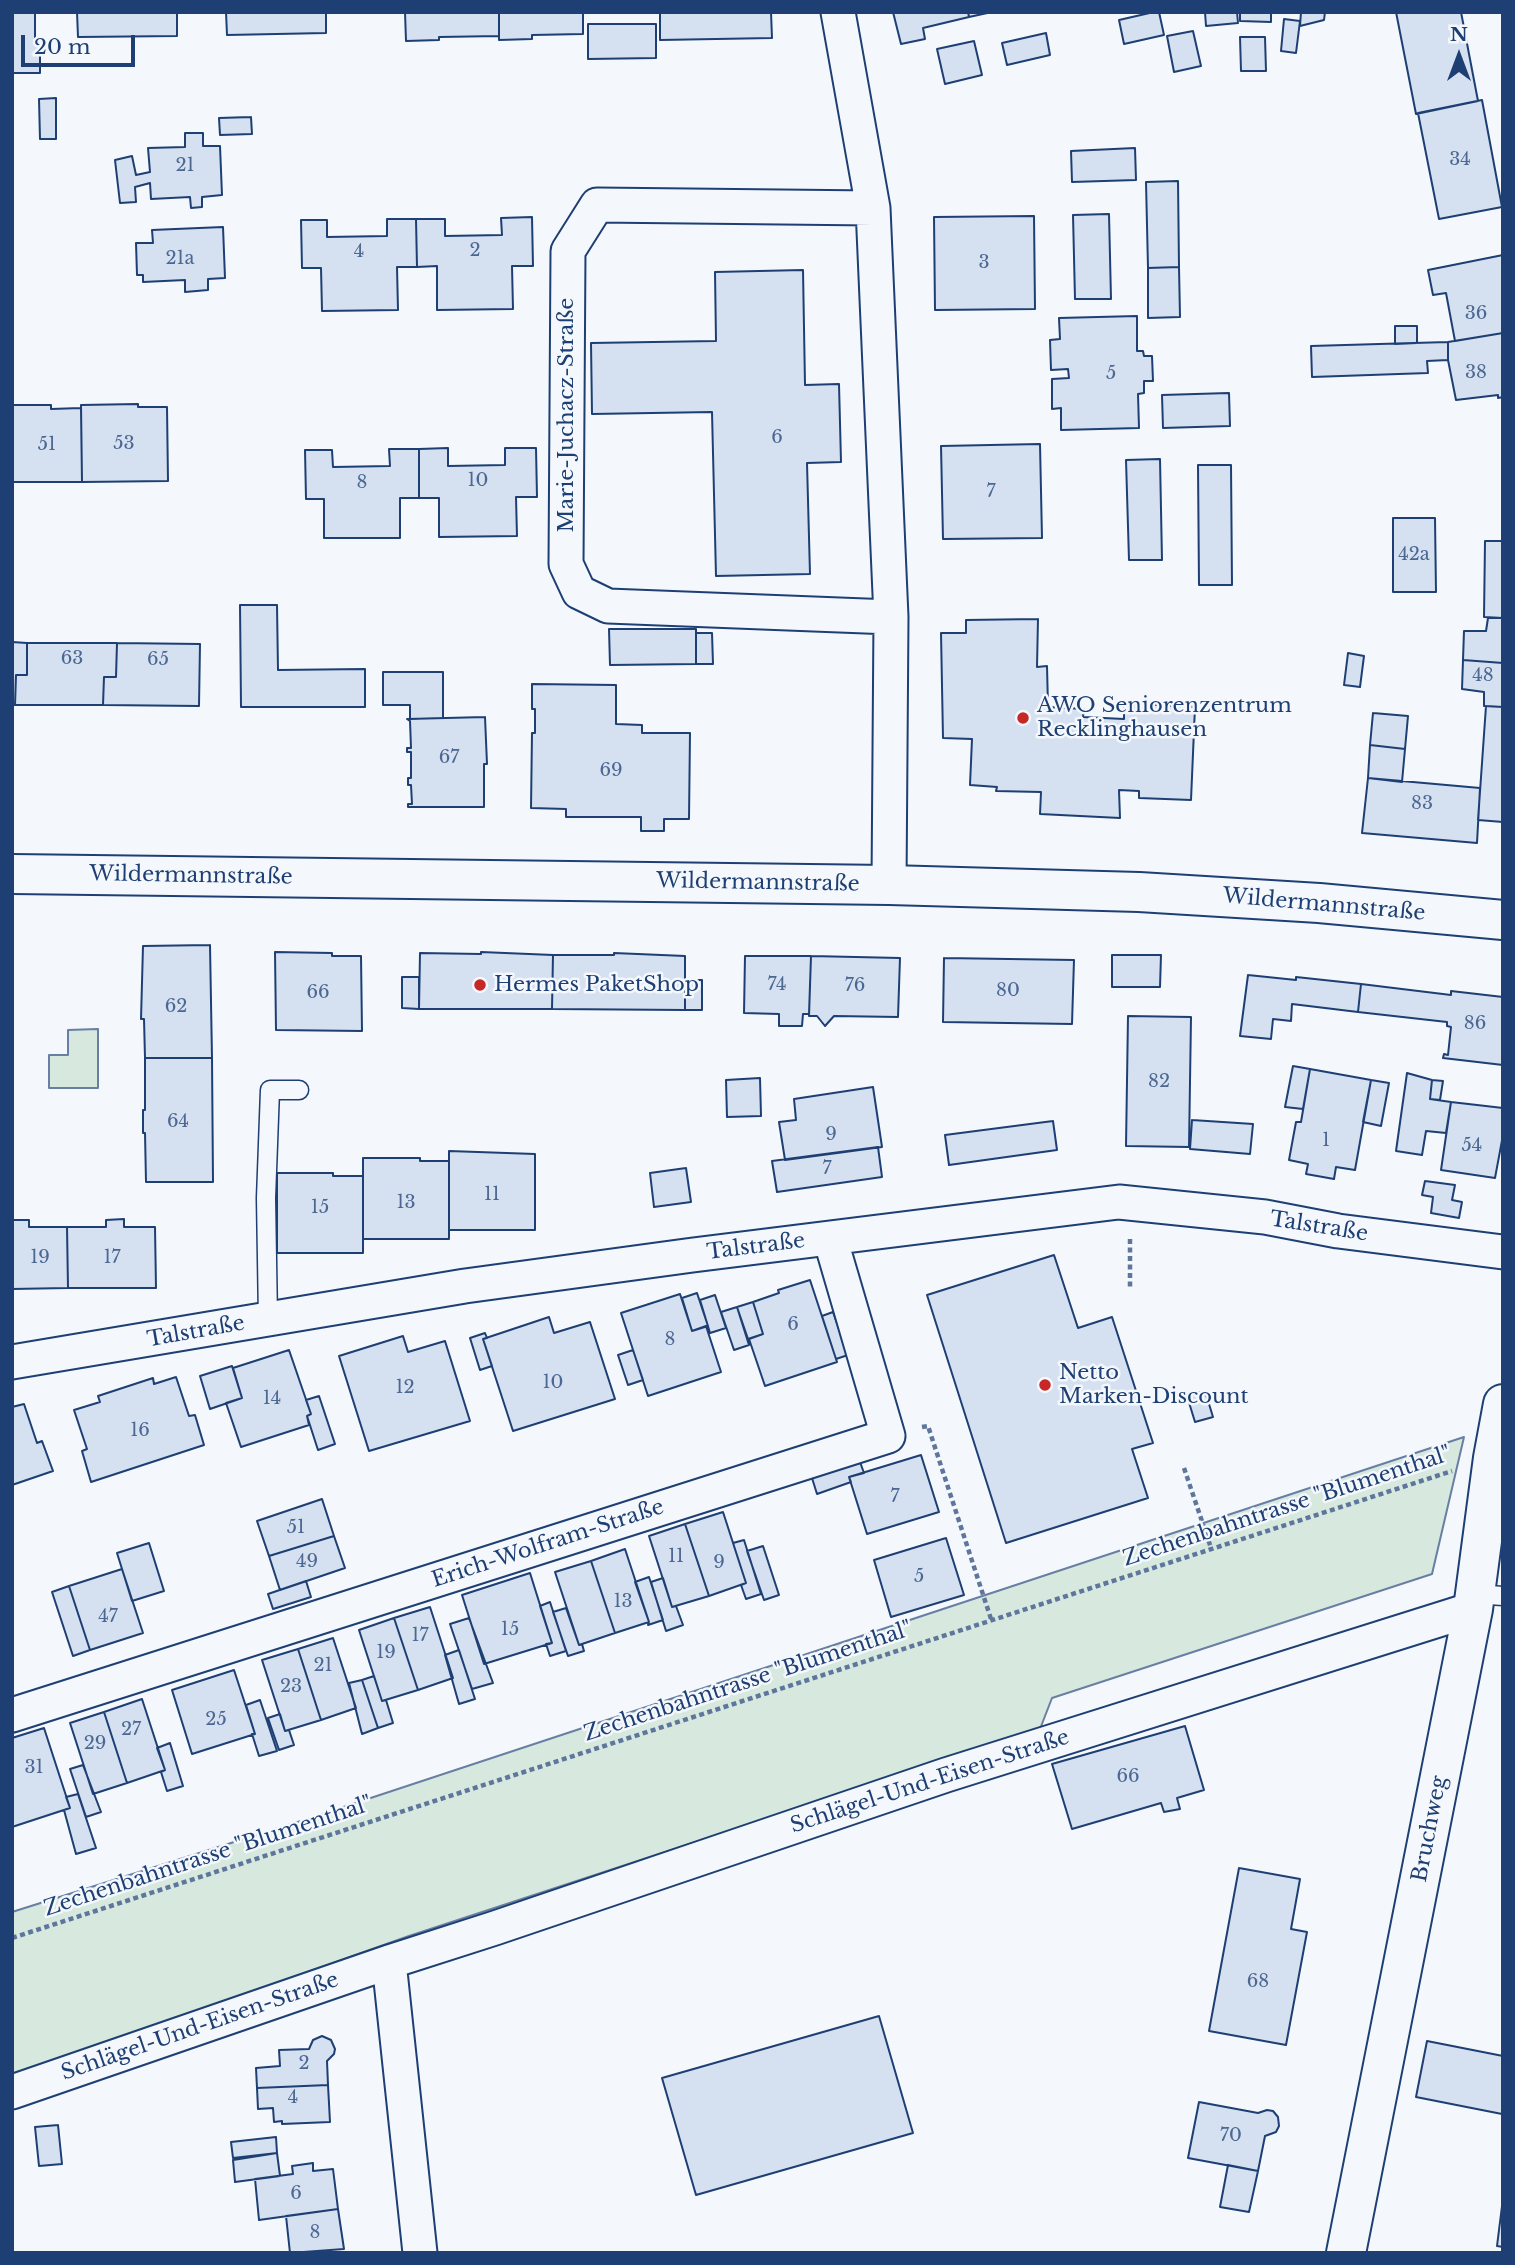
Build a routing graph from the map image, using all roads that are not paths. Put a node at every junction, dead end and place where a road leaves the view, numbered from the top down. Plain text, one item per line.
1 (838, 12) edge
2 (873, 208) junction
3 (891, 617) junction
4 (12, 874) edge
5 (889, 885) junction
6 (1503, 920) edge
7 (299, 1090) dead end
8 (830, 1238) junction
9 (1503, 1252) edge
10 (268, 1320) junction
11 (12, 1362) edge
12 (1503, 1404) edge
13 (1484, 1600) edge
14 (12, 1715) edge
15 (388, 1962) junction
16 (12, 2092) edge
17 (420, 2253) edge
18 (1346, 2253) edge

1 - 2 street
2 - 3 street
2 - 3 street, Marie-Juchacz-Straße
3 - 5 street
4 - 5 street, Wildermannstraße
5 - 6 street, Wildermannstraße
7 - 10 lane
8 - 9 street, Talstraße
8 - 10 street, Talstraße
8 - 14 street, Erich-Wolfram-Straße
10 - 11 street, Talstraße
12 - 13 street, Bruchweg
13 - 15 street, Schlägel-Und-Eisen-Straße
13 - 18 street, Bruchweg
15 - 16 street, Schlägel-Und-Eisen-Straße
15 - 17 street

